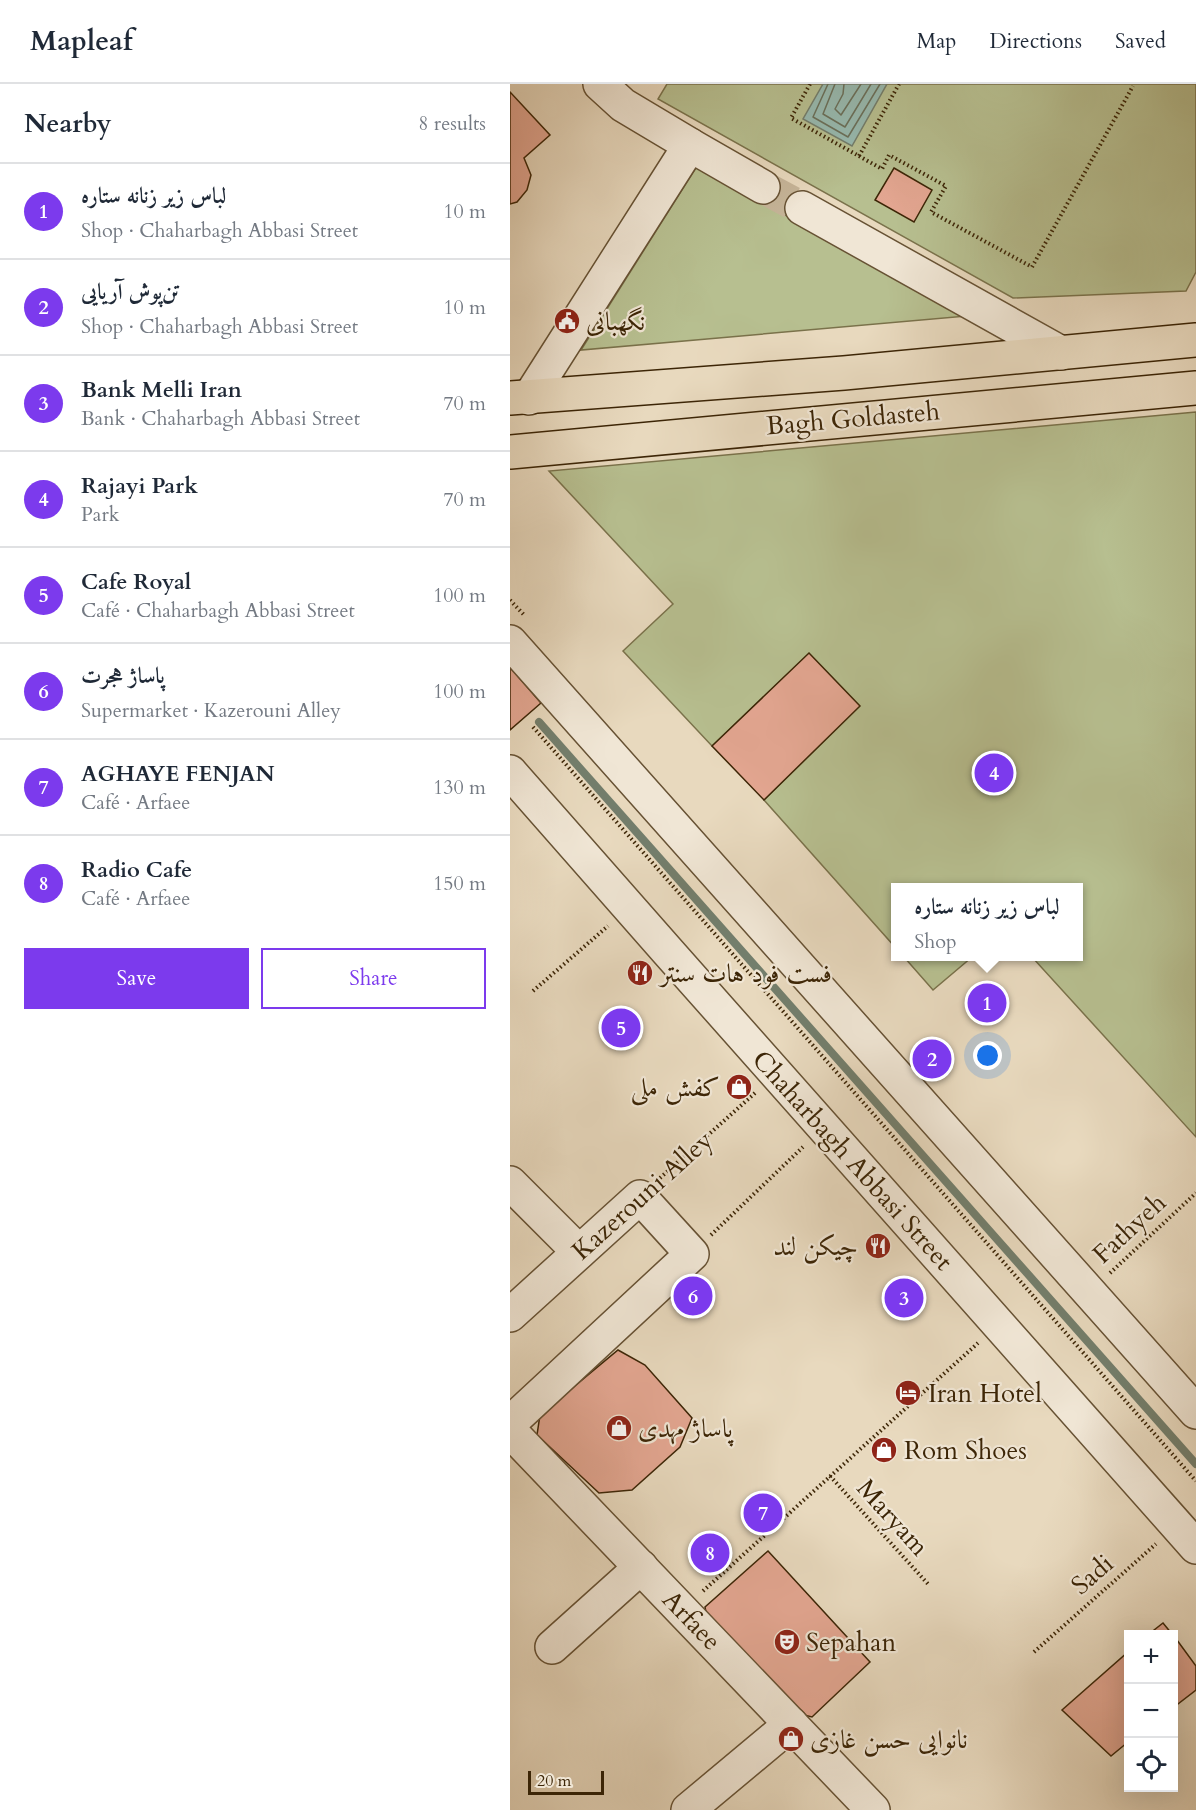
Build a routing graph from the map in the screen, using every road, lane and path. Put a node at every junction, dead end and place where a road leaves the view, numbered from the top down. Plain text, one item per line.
1 (600, 84) edge
2 (810, 84) edge
3 (899, 84) edge
4 (1132, 85) edge
5 (690, 145) junction
6 (859, 156) junction
7 (763, 187) tunnel mouth
8 (802, 208) tunnel mouth
9 (1196, 340) edge
10 (1060, 353) junction
11 (671, 387) junction
12 (1196, 388) edge
13 (520, 398) edge
14 (674, 435) junction
15 (510, 452) edge
16 (510, 642) edge
17 (533, 727) dead end
18 (510, 772) edge
19 (628, 907) junction
20 (533, 991) dead end
21 (775, 1075) junction
22 (823, 1127) junction
23 (510, 1183) edge
24 (1196, 1193) edge
25 (640, 1197) junction
26 (579, 1252) junction
27 (692, 1254) junction
28 (1090, 1292) junction
29 (510, 1314) edge
30 (1001, 1323) junction
31 (1196, 1412) edge
32 (510, 1423) edge
33 (510, 1431) edge
34 (830, 1476) junction
35 (1196, 1481) edge
36 (1186, 1537) edge
37 (641, 1567) junction
38 (928, 1584) dead end
39 (682, 1609) junction
40 (552, 1647) dead end
41 (1034, 1652) dead end
42 (790, 1724) junction
43 (688, 1810) edge
44 (873, 1810) edge

1 - 5 street
2 - 6 path
3 - 6 path
4 - 6 path
5 - 7 street
5 - 13 street
8 - 10 street
9 - 10 main road, Bagh Goldasteh
10 - 11 main road, Bagh Goldasteh
11 - 13 main road, Bagh Goldasteh
11 - 14 main road
12 - 14 main road, Bagh Goldasteh
14 - 15 main road, Bagh Goldasteh
16 - 28 street
17 - 35 path, Chaharbagh Abbasi Street
18 - 19 street, Chaharbagh Abbasi Street
19 - 20 path
19 - 21 street, Chaharbagh Abbasi Street
21 - 22 street, Chaharbagh Abbasi Street
21 - 25 path, Kazerouni Alley
22 - 27 path
22 - 30 street, Chaharbagh Abbasi Street
23 - 26 street
24 - 28 path, Fathyeh
25 - 26 street, Kazerouni Alley
25 - 27 street
26 - 29 street, Kazerouni Alley
27 - 32 street
28 - 31 street
30 - 34 path
30 - 36 street, Chaharbagh Abbasi Street
33 - 37 street, Arfaee
34 - 38 path, Maryam
34 - 39 path
36 - 41 path, Sadi
37 - 39 street, Arfaee
37 - 40 street
39 - 42 street, Arfaee
42 - 43 street
42 - 44 street, Arfaee

